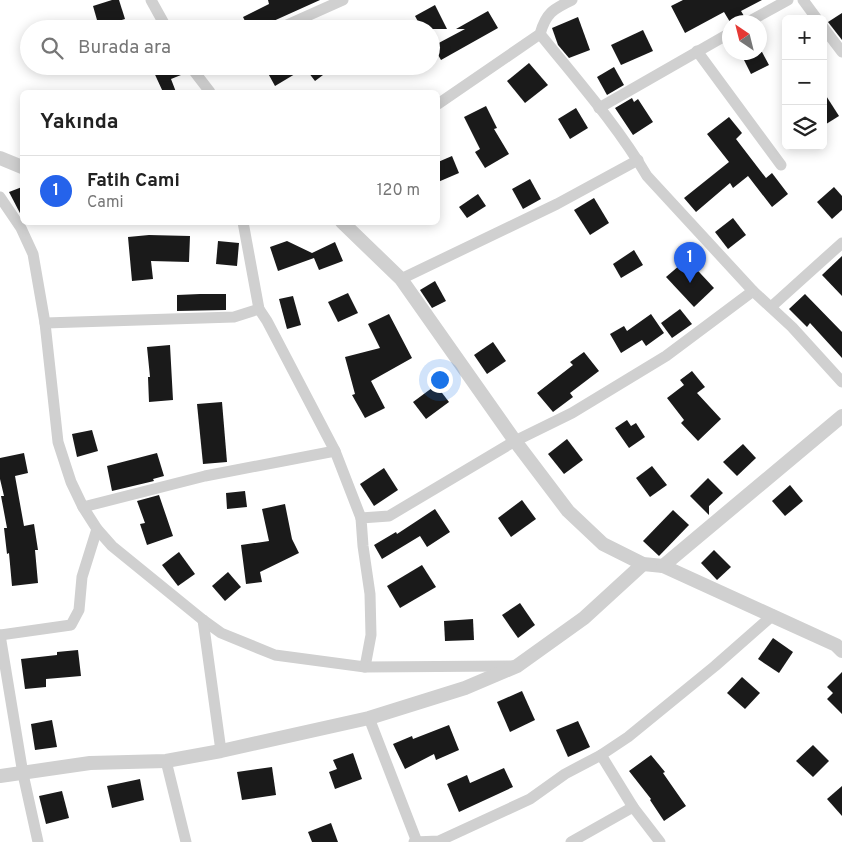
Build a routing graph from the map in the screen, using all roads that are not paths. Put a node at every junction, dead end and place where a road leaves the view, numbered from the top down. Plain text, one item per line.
1 (151, 0) edge
2 (342, 0) edge
3 (572, 0) edge
4 (788, 0) edge
5 (803, 0) edge
6 (761, 15) edge
7 (814, 15) edge
8 (162, 20) edge
9 (298, 20) edge
10 (827, 32) edge
11 (540, 34) junction
12 (722, 37) edge
13 (696, 51) junction
14 (842, 52) edge
15 (199, 75) edge
16 (209, 90) edge
17 (440, 103) edge
18 (599, 108) junction
19 (0, 158) edge
20 (638, 160) junction
21 (781, 165) dead end
22 (20, 166) edge
23 (0, 197) edge
24 (244, 225) edge
25 (345, 225) edge
26 (842, 243) edge
27 (401, 278) junction
28 (754, 292) junction
29 (771, 307) junction
30 (259, 309) junction
31 (45, 323) junction
32 (842, 382) edge
33 (842, 416) edge
34 (515, 441) junction
35 (335, 451) junction
36 (83, 507) junction
37 (361, 518) junction
38 (97, 529) junction
39 (643, 564) junction
40 (663, 566) junction
41 (773, 615) junction
42 (203, 620) junction
43 (0, 635) edge
44 (842, 651) edge
45 (517, 666) junction
46 (365, 667) junction
47 (369, 718) junction
48 (221, 752) junction
49 (601, 755) junction
50 (166, 761) junction
51 (23, 774) junction
52 (0, 776) edge
53 (633, 807) junction
54 (38, 842) edge
55 (186, 842) edge
56 (416, 842) edge
57 (571, 842) edge
58 (660, 842) edge

1 - 8 street
2 - 9 street
3 - 11 street
4 - 6 street
5 - 7 street
10 - 14 street
11 - 17 street
11 - 18 street
12 - 13 street
13 - 18 street
13 - 21 street
15 - 16 street
18 - 20 street
19 - 22 street
20 - 27 street
20 - 28 street
23 - 31 street
24 - 30 street
25 - 27 street
26 - 29 street
27 - 34 street
28 - 29 street
28 - 34 street
29 - 32 street
30 - 31 street
30 - 35 street
31 - 36 street
33 - 40 street
34 - 37 street
34 - 39 street
35 - 36 street
35 - 37 street
36 - 38 street
37 - 46 street
38 - 42 street
38 - 43 street
39 - 40 street
39 - 45 street
40 - 41 street
41 - 44 street
41 - 49 street
42 - 46 street
42 - 48 street
43 - 51 street
45 - 46 street
45 - 47 street
47 - 48 street
47 - 56 street
48 - 50 street
49 - 53 street
49 - 56 street
50 - 51 street
50 - 55 street
51 - 52 street
51 - 54 street
53 - 57 street
53 - 58 street

